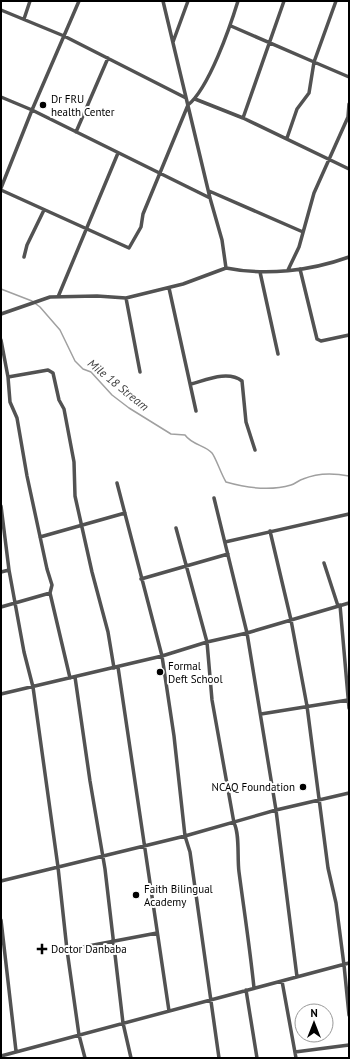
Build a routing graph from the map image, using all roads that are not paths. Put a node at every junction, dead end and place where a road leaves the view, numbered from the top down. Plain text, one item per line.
1 (30, 1) edge
2 (78, 1) edge
3 (163, 1) edge
4 (188, 1) edge
5 (238, 1) edge
6 (284, 1) edge
7 (336, 1) edge
8 (1, 10) edge
9 (24, 19) junction
10 (231, 26) junction
11 (64, 36) junction
12 (173, 43) junction
13 (270, 43) junction
14 (108, 58) junction
15 (314, 62) junction
16 (349, 77) edge
17 (1, 97) edge
18 (186, 98) junction
19 (195, 98) junction
20 (349, 104) edge
21 (188, 105) junction
22 (32, 110) junction
23 (243, 118) junction
24 (76, 132) junction
25 (287, 138) junction
26 (118, 153) junction
27 (328, 159) junction
28 (349, 170) edge
29 (160, 172) junction
30 (1, 189) edge
31 (209, 190) junction
32 (210, 198) junction
33 (44, 210) junction
34 (85, 230) junction
35 (303, 232) junction
36 (24, 257) dead end
37 (349, 257) edge
38 (226, 268) junction
39 (300, 269) junction
40 (288, 270) junction
41 (260, 272) junction
42 (170, 288) junction
43 (58, 297) junction
44 (126, 298) junction
45 (1, 314) edge
46 (349, 335) edge
47 (1, 340) edge
48 (278, 354) dead end
49 (140, 372) dead end
50 (8, 377) junction
51 (191, 384) junction
52 (196, 411) dead end
53 (255, 450) dead end
54 (117, 483) dead end
55 (214, 498) dead end
56 (1, 506) edge
57 (1, 512) edge
58 (125, 513) junction
59 (349, 514) edge
60 (83, 525) junction
61 (176, 528) dead end
62 (270, 532) junction
63 (40, 537) junction
64 (225, 542) junction
65 (228, 554) junction
66 (324, 563) dead end
67 (186, 565) junction
68 (9, 570) junction
69 (1, 572) edge
70 (141, 579) junction
71 (50, 592) junction
72 (349, 603) edge
73 (15, 604) junction
74 (339, 606) junction
75 (1, 607) edge
76 (291, 620) junction
77 (247, 633) junction
78 (207, 642) junction
79 (162, 656) junction
80 (347, 662) edge
81 (116, 667) junction
82 (73, 678) junction
83 (33, 687) junction
84 (1, 694) edge
85 (348, 700) junction
86 (307, 706) junction
87 (349, 708) edge
88 (261, 714) junction
89 (349, 793) edge
90 (321, 800) junction
91 (276, 810) junction
92 (234, 823) junction
93 (185, 836) junction
94 (144, 845) junction
95 (102, 856) junction
96 (58, 867) junction
97 (1, 881) edge
98 (1, 920) edge
99 (157, 933) junction
100 (114, 941) junction
101 (67, 950) junction
102 (349, 963) edge
103 (344, 964) junction
104 (296, 978) junction
105 (282, 981) junction
106 (254, 988) junction
107 (246, 990) junction
108 (210, 999) junction
109 (168, 1011) junction
110 (349, 1015) edge
111 (123, 1023) junction
112 (79, 1035) junction
113 (349, 1045) edge
114 (16, 1051) junction
115 (295, 1052) junction
116 (1, 1056) edge
117 (85, 1058) edge
118 (131, 1058) edge
119 (218, 1058) edge
120 (257, 1058) edge
121 (296, 1058) edge

1 - 9 street
2 - 11 street
3 - 12 street
4 - 12 street
5 - 10 street
6 - 13 street
7 - 15 street
8 - 9 street
9 - 11 street
10 - 13 street
10 - 19 street
11 - 14 street
11 - 22 street
12 - 18 street
13 - 15 street
13 - 23 street
14 - 18 street
14 - 24 street
15 - 16 street
15 - 25 street
17 - 22 street
18 - 21 street
19 - 21 street
19 - 23 street
20 - 27 street
21 - 29 street
21 - 31 street
22 - 24 street
22 - 30 street
23 - 25 street
24 - 26 street
25 - 27 street
26 - 29 street
26 - 34 street
27 - 28 street
27 - 35 street
29 - 32 street
29 - 34 street
30 - 33 street
31 - 32 street
31 - 35 street
32 - 38 street
33 - 34 street
33 - 36 street
34 - 43 street
35 - 40 street
37 - 39 street
38 - 41 street
38 - 42 street
39 - 40 street
39 - 46 street
40 - 41 street
41 - 48 street
42 - 44 street
42 - 51 street
43 - 44 street
43 - 45 street
44 - 49 street
47 - 50 street
50 - 60 street
50 - 63 street
51 - 52 street
51 - 53 street
54 - 58 street
55 - 64 street
56 - 57 street
57 - 68 street
58 - 60 street
58 - 70 street
59 - 62 street
60 - 63 street
60 - 81 street
61 - 67 street
62 - 64 street
62 - 76 street
63 - 71 street
64 - 65 street
65 - 67 street
65 - 77 street
66 - 74 street
67 - 70 street
67 - 78 street
68 - 69 street
68 - 73 street
70 - 79 street
71 - 73 street
71 - 82 street
72 - 74 street
73 - 75 street
73 - 83 street
74 - 76 street
74 - 80 street
76 - 77 street
76 - 86 street
77 - 78 street
77 - 88 street
78 - 79 street
78 - 92 street
79 - 81 street
79 - 93 street
80 - 85 street
81 - 82 street
81 - 94 street
82 - 83 street
82 - 95 street
83 - 84 street
83 - 96 street
85 - 86 street
85 - 87 street
86 - 88 street
86 - 90 street
88 - 91 street
89 - 90 street
90 - 91 street
90 - 103 street
91 - 92 street
91 - 104 street
92 - 93 street
92 - 106 street
93 - 94 street
93 - 108 street
94 - 95 street
94 - 99 street
95 - 96 street
95 - 100 street
96 - 97 street
96 - 101 street
98 - 114 street
99 - 100 street
99 - 109 street
100 - 101 street
100 - 111 street
101 - 112 street
102 - 103 street
103 - 104 street
103 - 110 street
104 - 105 street
105 - 106 street
105 - 115 street
106 - 107 street
107 - 108 street
107 - 120 street
108 - 109 street
108 - 119 street
109 - 111 street
111 - 112 street
111 - 118 street
112 - 114 street
112 - 117 street
113 - 115 street
114 - 116 street
115 - 121 street

